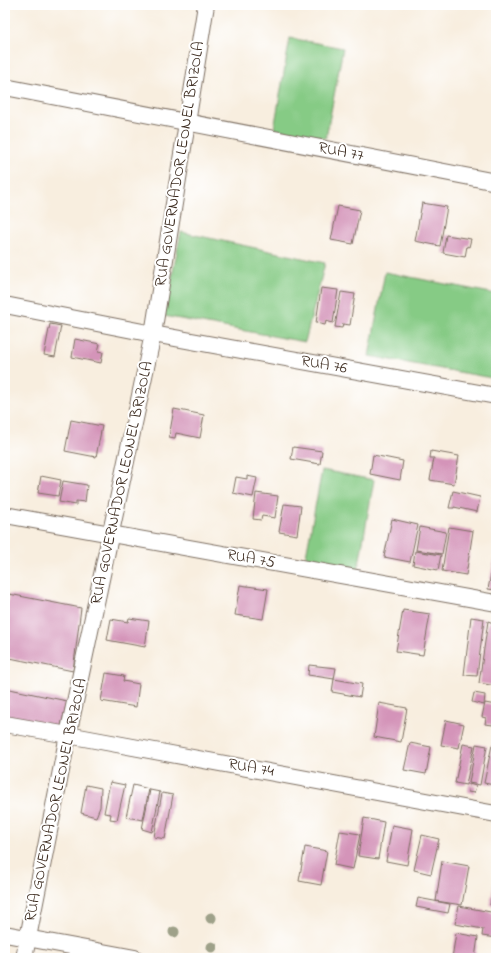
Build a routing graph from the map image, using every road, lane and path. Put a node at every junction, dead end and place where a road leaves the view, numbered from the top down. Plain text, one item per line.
1 (206, 5) edge
2 (5, 87) edge
3 (186, 123) junction
4 (496, 182) edge
5 (5, 305) edge
6 (152, 334) junction
7 (496, 396) edge
8 (5, 515) edge
9 (111, 534) junction
10 (496, 604) edge
11 (5, 724) edge
12 (68, 735) junction
13 (496, 814) edge
14 (5, 934) edge
15 (27, 938) junction
16 (24, 958) edge
17 (135, 958) edge

1 - 3 street, RUA GOVERNADOR LEONEL BRIZOLA
2 - 3 street, RUA 77
3 - 4 street, RUA 77
3 - 6 street, RUA GOVERNADOR LEONEL BRIZOLA
5 - 6 street, RUA 76
6 - 7 street, RUA 76
6 - 9 street, RUA GOVERNADOR LEONEL BRIZOLA
8 - 9 street, RUA 75
9 - 10 street, RUA 75
9 - 12 street, RUA GOVERNADOR LEONEL BRIZOLA
11 - 12 street, RUA 74
12 - 13 street, RUA 74
12 - 15 street, RUA GOVERNADOR LEONEL BRIZOLA
14 - 15 street
15 - 16 street, RUA GOVERNADOR LEONEL BRIZOLA
15 - 17 street

